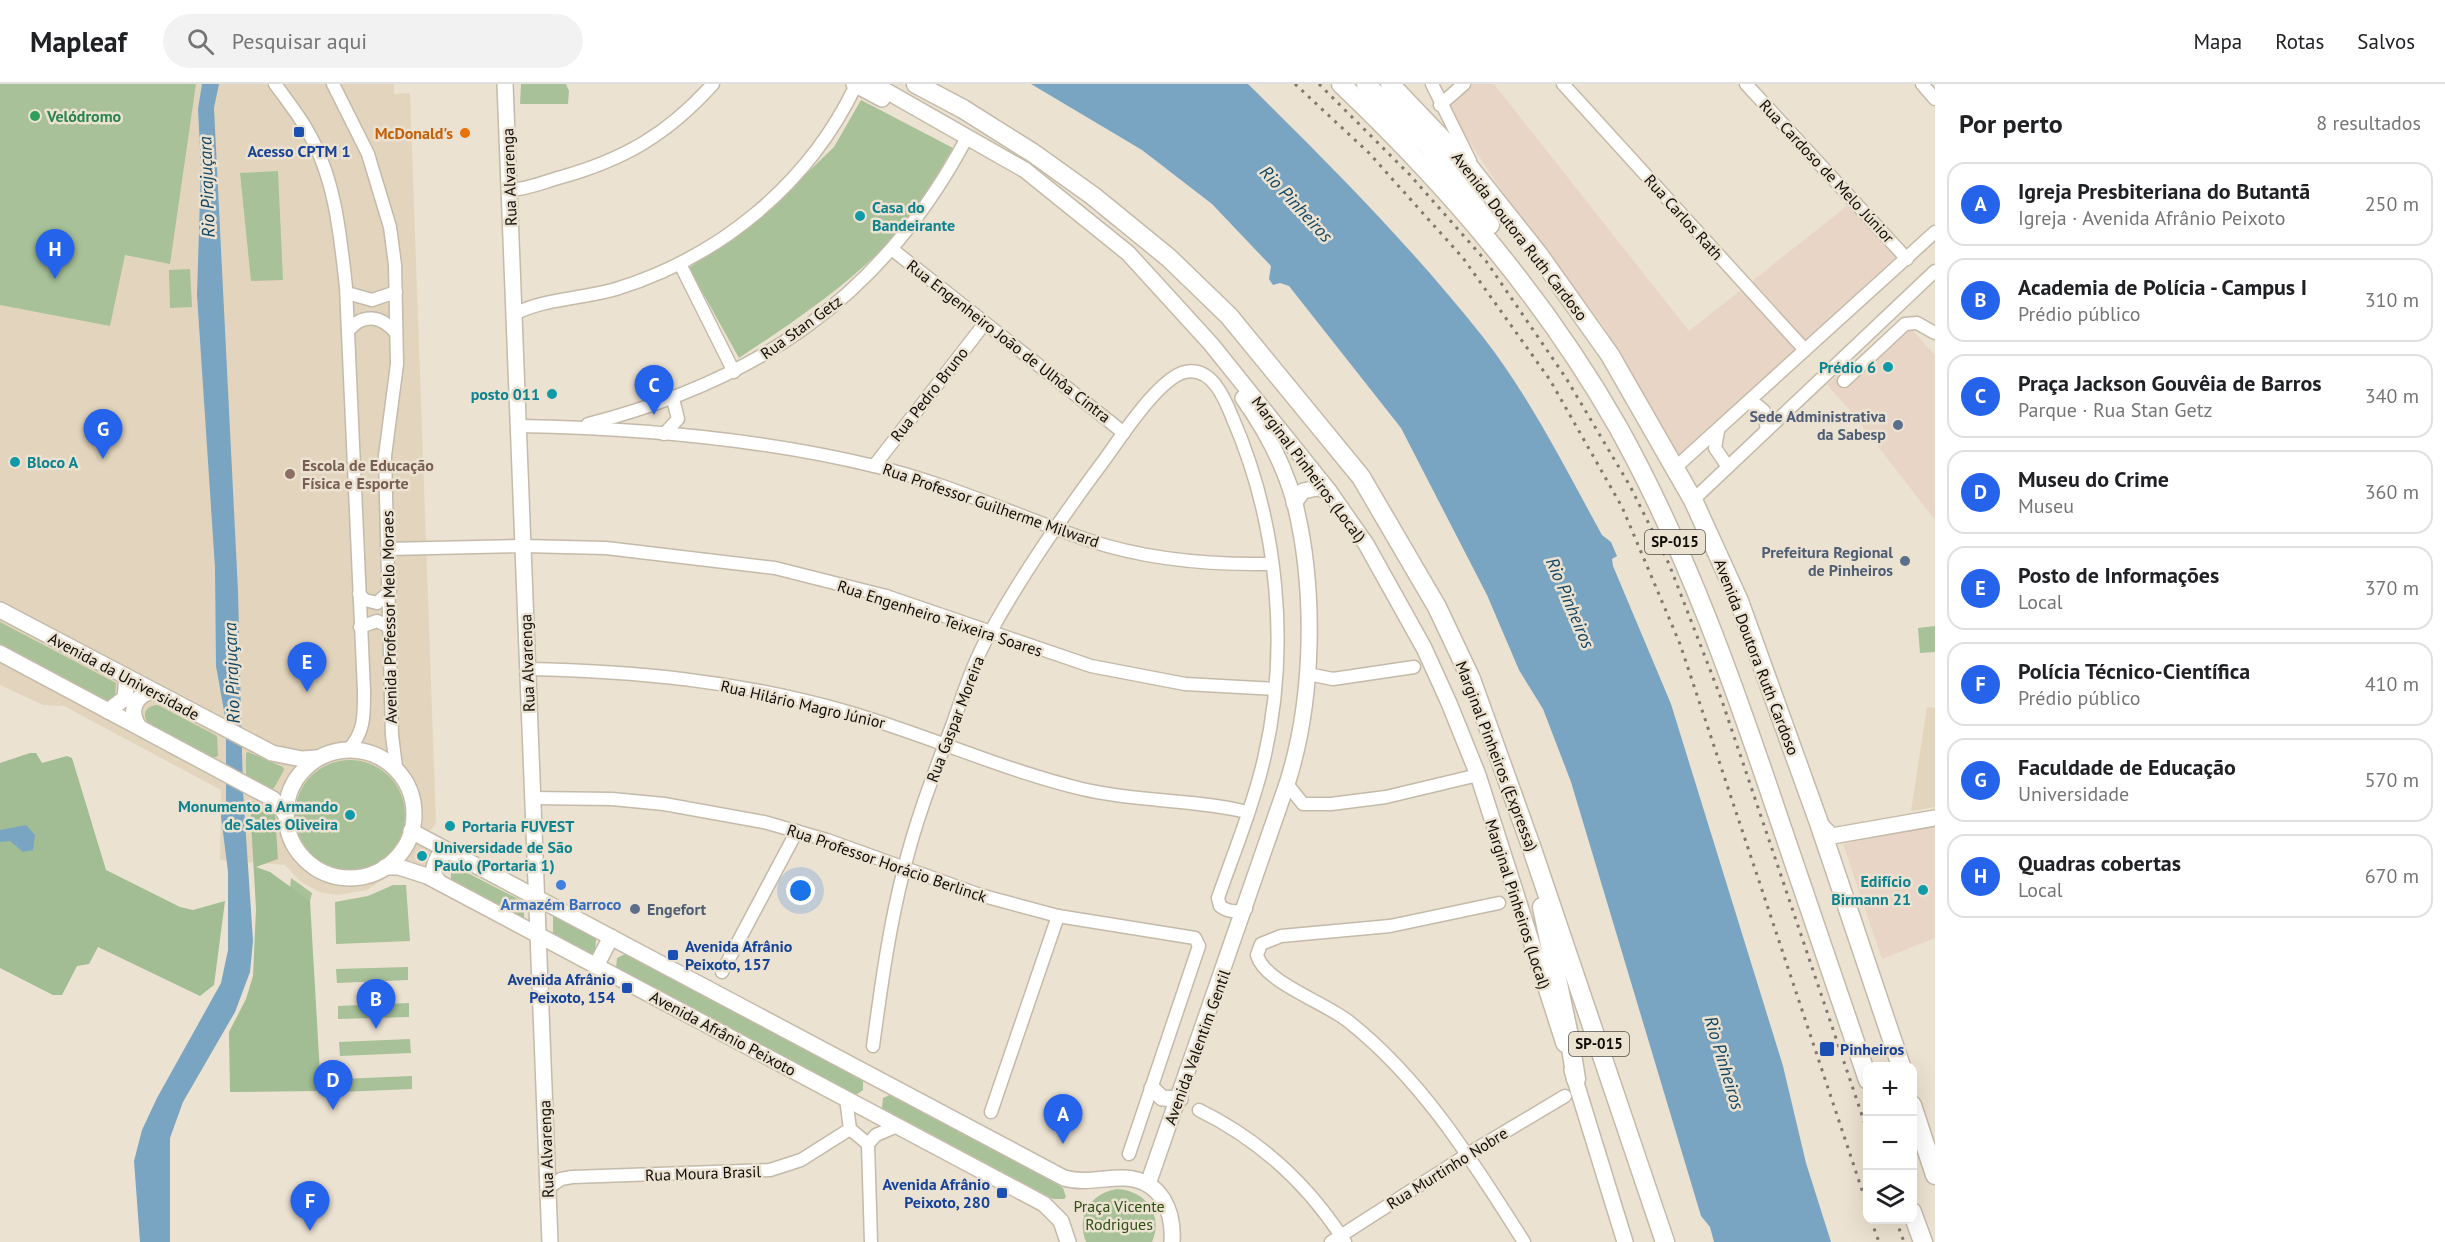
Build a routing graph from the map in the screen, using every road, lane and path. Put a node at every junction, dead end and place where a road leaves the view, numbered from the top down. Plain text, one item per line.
1 (275, 84) edge
2 (333, 84) edge
3 (505, 84) edge
4 (713, 84) edge
5 (874, 84) edge
6 (916, 84) edge
7 (1341, 84) edge
8 (1366, 84) edge
9 (1390, 84) edge
10 (1432, 84) edge
11 (1464, 84) edge
12 (1563, 84) edge
13 (1746, 84) edge
14 (1922, 84) edge
15 (855, 85) edge
16 (1935, 99) edge
17 (1440, 105) junction
18 (964, 143) junction
19 (1470, 168) junction
20 (510, 190) junction
21 (1935, 232) edge
22 (893, 250) junction
23 (1907, 259) junction
24 (680, 264) junction
25 (1510, 264) junction
26 (1935, 271) edge
27 (396, 292) junction
28 (347, 293) junction
29 (514, 314) junction
30 (985, 323) junction
31 (348, 331) junction
32 (396, 333) junction
33 (1935, 333) edge
34 (1805, 350) junction
35 (734, 372) junction
36 (1844, 381) dead end
37 (1762, 389) junction
38 (673, 399) junction
39 (1748, 403) junction
40 (1785, 412) junction
41 (678, 419) junction
42 (519, 426) junction
43 (575, 427) junction
44 (1718, 429) junction
45 (1767, 430) junction
46 (1124, 433) junction
47 (664, 434) junction
48 (711, 438) junction
49 (874, 466) junction
50 (1676, 467) junction
51 (1728, 467) junction
52 (1329, 491) junction
53 (1693, 500) junction
54 (1294, 503) junction
55 (1055, 528) junction
56 (523, 546) junction
57 (388, 549) junction
58 (1271, 564) junction
59 (390, 591) junction
60 (359, 594) junction
61 (0, 610) edge
62 (360, 627) junction
63 (390, 627) junction
64 (989, 632) junction
65 (0, 653) edge
66 (1414, 668) dead end
67 (528, 669) junction
68 (1308, 674) junction
69 (127, 677) junction
70 (1333, 679) junction
71 (1275, 689) junction
72 (153, 691) junction
73 (1305, 696) junction
74 (108, 711) junction
75 (139, 727) junction
76 (944, 746) junction
77 (348, 750) junction
78 (316, 758) junction
79 (396, 768) junction
80 (1478, 776) junction
81 (1287, 784) junction
82 (532, 798) junction
83 (1247, 812) junction
84 (286, 815) junction
85 (1935, 818) edge
86 (1819, 824) junction
87 (411, 831) junction
88 (797, 831) junction
89 (1531, 846) junction
90 (450, 852) junction
91 (384, 867) junction
92 (904, 868) junction
93 (439, 882) junction
94 (536, 898) junction
95 (1499, 903) dead end
96 (1246, 909) junction
97 (1058, 916) junction
98 (538, 935) junction
99 (611, 937) junction
100 (1200, 946) joint
101 (596, 966) junction
102 (722, 972) dead end
103 (873, 1046) dead end
104 (1899, 1062) edge
105 (1863, 1065) edge
106 (1576, 1079) junction
107 (1152, 1088) junction
108 (1565, 1096) dead end
109 (846, 1098) junction
110 (1180, 1098) junction
111 (1199, 1110) dead end
112 (991, 1112) dead end
113 (1916, 1116) edge
114 (897, 1126) junction
115 (850, 1129) junction
116 (868, 1144) junction
117 (1129, 1154) dead end
118 (1468, 1154) junction
119 (1935, 1175) edge
120 (1148, 1184) junction
121 (548, 1188) junction
122 (1916, 1224) edge
123 (1339, 1240) edge
124 (550, 1242) edge
125 (871, 1242) edge
126 (1068, 1242) edge
127 (1172, 1242) edge
128 (1524, 1242) edge
129 (1625, 1242) edge
130 (1665, 1242) edge
131 (1923, 1242) edge

1 - 28 street, Avenida Professor Melo Moraes
2 - 27 street, Avenida Professor Melo Moraes
3 - 20 main road, Rua Alvarenga
4 - 20 street
5 - 52 main road, Marginal Pinheiros (Local)
6 - 89 highway, Marginal Pinheiros (Expressa) / SP-015
7 - 25 highway, SP-015
8 - 25 highway
9 - 19 highway, Avenida Doutora Ruth Cardoso
10 - 17 street
11 - 17 street
12 - 34 street, Rua Carlos Rath
13 - 23 street, Rua Cardoso de Melo Júnior
14 - 16 street
15 - 18 main road, Avenida Valentim Gentil
15 - 24 street
17 - 19 street
18 - 22 street, Rua Stan Getz
18 - 54 main road, Avenida Valentim Gentil
19 - 50 highway, Avenida Doutora Ruth Cardoso
20 - 29 main road, Rua Alvarenga
21 - 23 street
22 - 30 street, Rua Engenheiro João de Ulhôa Cintra
22 - 35 street, Rua Stan Getz
23 - 34 street
24 - 29 street
24 - 35 street
25 - 105 highway, SP-015
26 - 40 street
27 - 28 street
27 - 32 street, Avenida Professor Melo Moraes
28 - 31 street, Avenida Professor Melo Moraes
29 - 42 main road, Rua Alvarenga
30 - 46 street, Rua Engenheiro João de Ulhôa Cintra
30 - 49 street, Rua Pedro Bruno
31 - 32 street
31 - 60 street, Avenida Professor Melo Moraes
32 - 57 street, Avenida Professor Melo Moraes
33 - 36 street
34 - 37 street
35 - 38 street, Rua Stan Getz
37 - 39 street
37 - 40 street
38 - 41 street
38 - 43 street, Rua Stan Getz
39 - 44 street
39 - 45 street
40 - 45 street
41 - 47 street
41 - 48 street, Rua Professor Guilherme Milward
42 - 43 street, Rua Professor Guilherme Milward
42 - 56 main road, Rua Alvarenga
43 - 47 street, Rua Professor Guilherme Milward
44 - 50 street
44 - 51 street
45 - 51 street
46 - 55 street, Rua Gaspar Moreira
46 - 58 street, Rua Gaspar Moreira
47 - 48 street, Rua Professor Guilherme Milward
48 - 49 street, Rua Professor Guilherme Milward
49 - 55 street, Rua Professor Guilherme Milward
50 - 53 highway, Avenida Doutora Ruth Cardoso
51 - 53 street
52 - 54 main road
52 - 80 main road, Marginal Pinheiros (Local)
53 - 86 highway, Avenida Doutora Ruth Cardoso
54 - 68 main road, Avenida Valentim Gentil
55 - 58 street, Rua Professor Guilherme Milward
55 - 64 street, Rua Gaspar Moreira
56 - 57 street, Rua Engenheiro Teixeira Soares
56 - 64 street, Rua Engenheiro Teixeira Soares
56 - 67 main road, Rua Alvarenga
57 - 59 street, Avenida Professor Melo Moraes
58 - 71 street
59 - 60 street
59 - 63 street, Avenida Professor Melo Moraes
60 - 62 street, Avenida Professor Melo Moraes
61 - 69 main road, Avenida da Universidade
62 - 63 street
62 - 77 street, Avenida Professor Melo Moraes
63 - 79 street, Avenida Professor Melo Moraes
64 - 71 street, Rua Engenheiro Teixeira Soares
64 - 76 street, Rua Gaspar Moreira
65 - 74 main road
66 - 70 street
67 - 76 street, Rua Hilário Magro Júnior
67 - 82 main road, Rua Alvarenga
68 - 70 street
68 - 73 main road, Avenida Valentim Gentil
69 - 72 main road, Avenida da Universidade
69 - 74 main road
70 - 73 street
71 - 83 street
72 - 75 main road
72 - 78 main road, Avenida da Universidade
73 - 81 main road, Avenida Valentim Gentil
74 - 75 main road
75 - 84 main road
76 - 83 street, Rua Hilário Magro Júnior
76 - 92 street, Rua Gaspar Moreira
77 - 78 main road
77 - 79 main road
78 - 84 main road
79 - 87 main road
80 - 81 street
80 - 106 main road, Marginal Pinheiros (Local)
81 - 96 main road, Avenida Valentim Gentil
82 - 88 street, Rua Professor Horácio Berlinck
82 - 94 main road, Rua Alvarenga
83 - 96 street
84 - 91 main road
85 - 86 main road
86 - 104 highway, Avenida Doutora Ruth Cardoso
87 - 90 main road, Avenida Afrânio Peixoto
87 - 91 main road
88 - 92 street, Rua Professor Horácio Berlinck
88 - 102 street
89 - 106 highway
89 - 130 highway, Marginal Pinheiros (Expressa) / SP-015
90 - 93 main road
90 - 94 main road, Avenida Afrânio Peixoto
91 - 93 main road, Avenida Afrânio Peixoto
92 - 97 street, Rua Professor Horácio Berlinck
92 - 103 street, Rua Gaspar Moreira
93 - 98 main road, Avenida Afrânio Peixoto
94 - 98 main road, Rua Alvarenga
94 - 99 main road, Avenida Afrânio Peixoto
95 - 118 street
96 - 110 main road, Avenida Valentim Gentil
97 - 100 street, Rua Professor Horácio Berlinck
97 - 112 street
98 - 101 main road, Avenida Afrânio Peixoto
98 - 121 main road, Rua Alvarenga
99 - 101 main road
99 - 120 main road, Avenida Afrânio Peixoto
100 - 107 street, Avenida Valentim Gentil
101 - 109 main road, Avenida Afrânio Peixoto
106 - 129 main road, Marginal Pinheiros (Local)
107 - 110 main road
107 - 117 street, Avenida Valentim Gentil
108 - 118 street, Rua Murtinho Nobre
109 - 114 main road, Avenida Afrânio Peixoto
109 - 115 street
110 - 120 main road, Avenida Valentim Gentil
111 - 123 street
113 - 119 highway
114 - 116 street
114 - 126 main road, Avenida Afrânio Peixoto
115 - 116 street
115 - 121 street, Rua Moura Brasil
116 - 125 street
118 - 123 street, Rua Murtinho Nobre
118 - 128 street
120 - 127 main road
121 - 124 main road, Rua Alvarenga
122 - 131 highway

